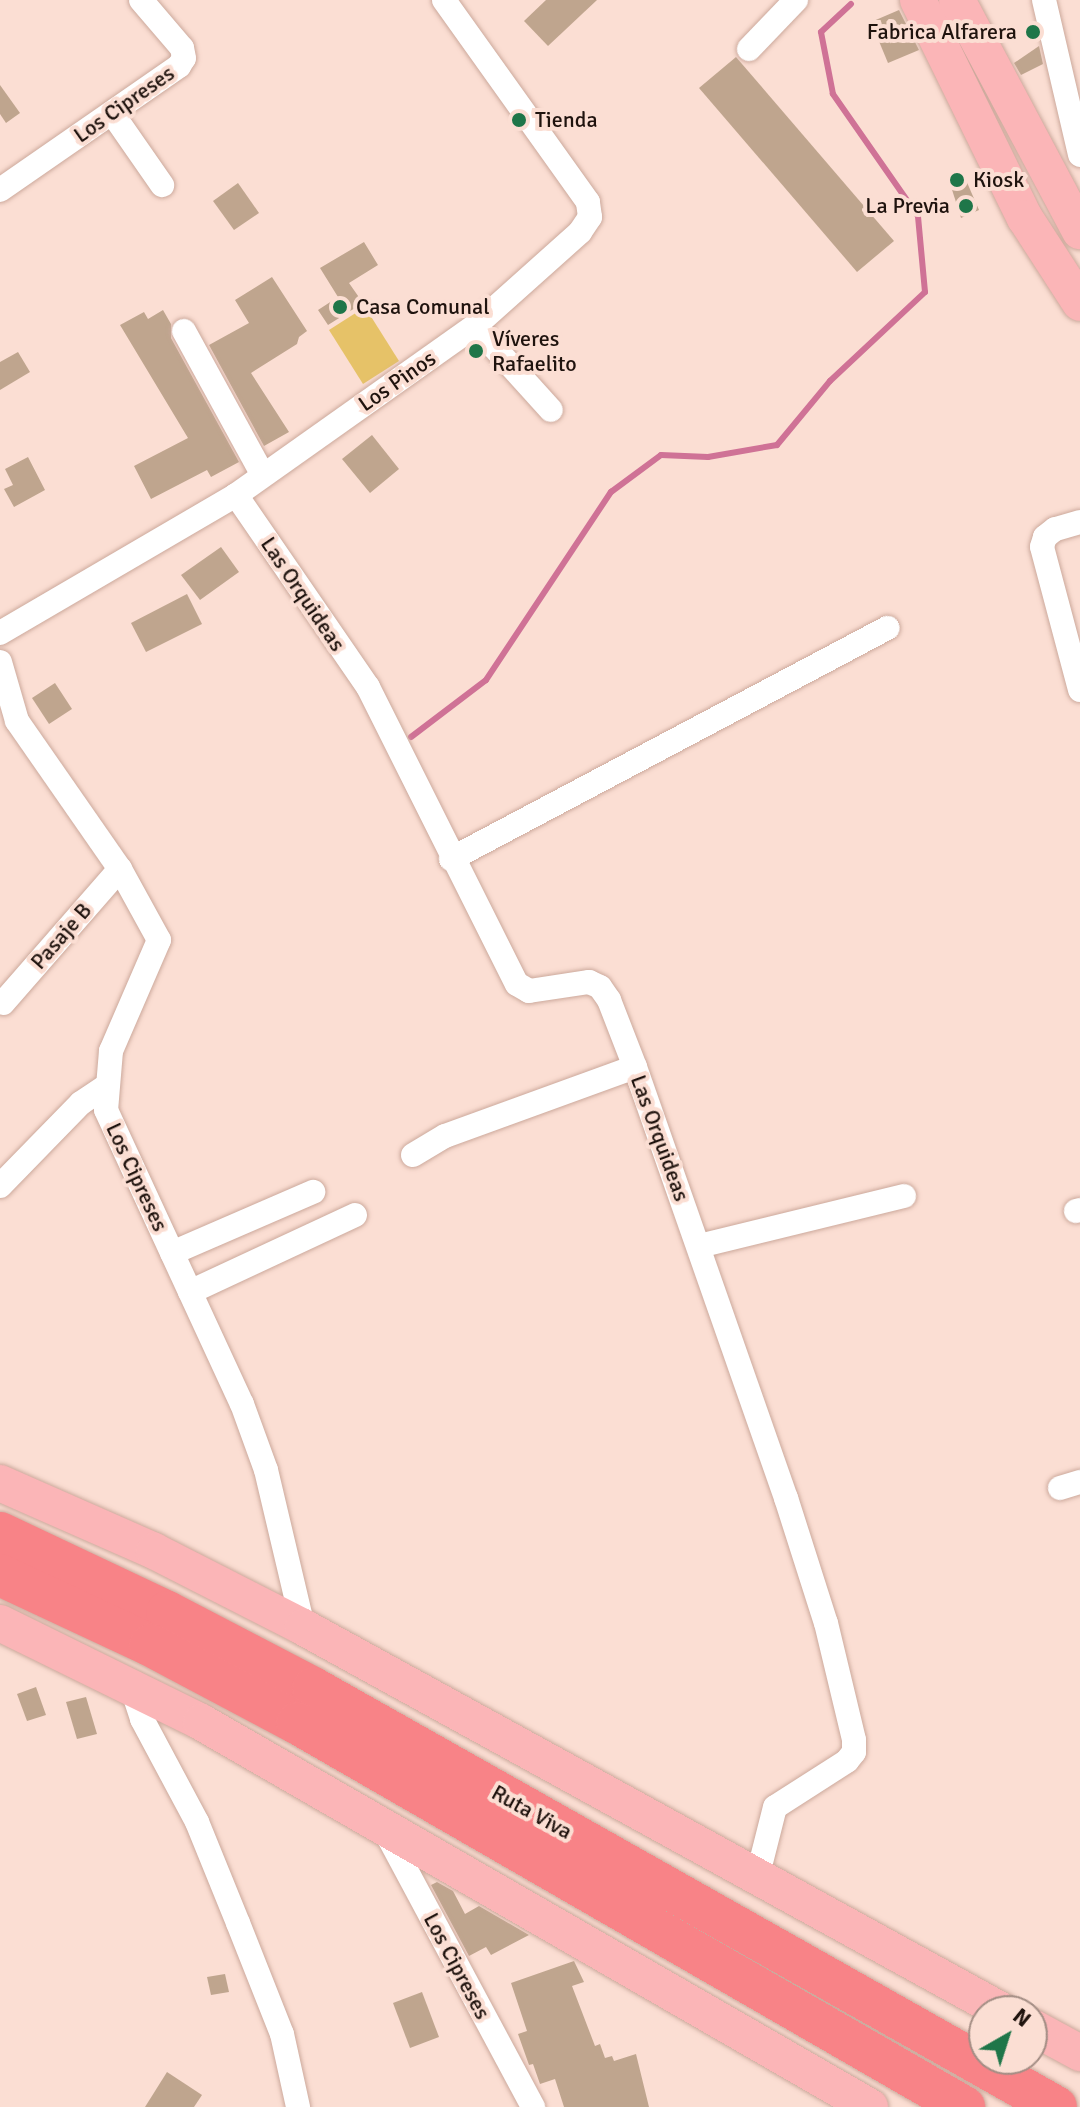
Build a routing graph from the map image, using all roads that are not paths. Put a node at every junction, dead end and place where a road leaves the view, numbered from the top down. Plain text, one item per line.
1 (141, 0) edge
2 (444, 0) edge
3 (796, 0) edge
4 (918, 0) edge
5 (957, 0) edge
6 (1044, 0) edge
7 (749, 49) dead end
8 (112, 113) junction
9 (1080, 155) edge
10 (162, 185) dead end
11 (0, 190) edge
12 (1080, 231) edge
13 (1080, 303) edge
14 (475, 326) junction
15 (184, 331) dead end
16 (551, 410) dead end
17 (263, 475) junction
18 (236, 495) junction
19 (1080, 522) edge
20 (888, 628) dead end
21 (0, 633) edge
22 (0, 662) edge
23 (1080, 690) edge
24 (8, 726) edge
25 (451, 859) junction
26 (120, 869) junction
27 (3, 1003) dead end
28 (635, 1067) junction
29 (108, 1085) junction
30 (413, 1155) dead end
31 (0, 1186) edge
32 (313, 1192) dead end
33 (904, 1196) dead end
34 (355, 1215) dead end
35 (699, 1246) junction
36 (172, 1253) junction
37 (190, 1292) junction
38 (0, 1483) edge
39 (0, 1533) edge
40 (0, 1575) edge
41 (0, 1623) edge
42 (303, 1627) junction
43 (132, 1688) junction
44 (382, 1825) junction
45 (757, 1878) junction
46 (973, 1995) edge
47 (1048, 2036) edge
48 (1080, 2053) edge
49 (852, 2102) edge
50 (298, 2107) edge
51 (533, 2107) edge
52 (964, 2107) edge
53 (1056, 2107) edge

1 - 8 street, Los Cipreses
2 - 14 street, Los Pinos
3 - 7 street
4 - 13 main road
5 - 12 main road
6 - 9 street
8 - 10 street
8 - 11 street, Los Cipreses
14 - 16 street
14 - 17 street, Los Pinos
15 - 17 street
17 - 18 street, Los Pinos
18 - 21 street, Los Pinos
18 - 25 street, Las Orquideas
19 - 23 street
20 - 25 street
22 - 24 street, Los Cipreses
24 - 26 street, Los Cipreses
25 - 28 street, Las Orquideas
26 - 27 street, Pasaje B
26 - 29 street, Los Cipreses
28 - 30 street
28 - 35 street, Las Orquideas
29 - 31 street
29 - 36 street, Los Cipreses
32 - 36 street
33 - 35 street
34 - 37 street
35 - 45 street, Las Orquideas
36 - 37 street, Los Cipreses
37 - 42 street, Los Cipreses
38 - 42 main road
39 - 53 highway, Ruta Viva
40 - 52 highway, Ruta Viva
41 - 43 main road
42 - 45 main road
43 - 44 main road
43 - 50 street
44 - 49 main road
44 - 51 street, Los Cipreses
45 - 46 main road
47 - 48 main road

